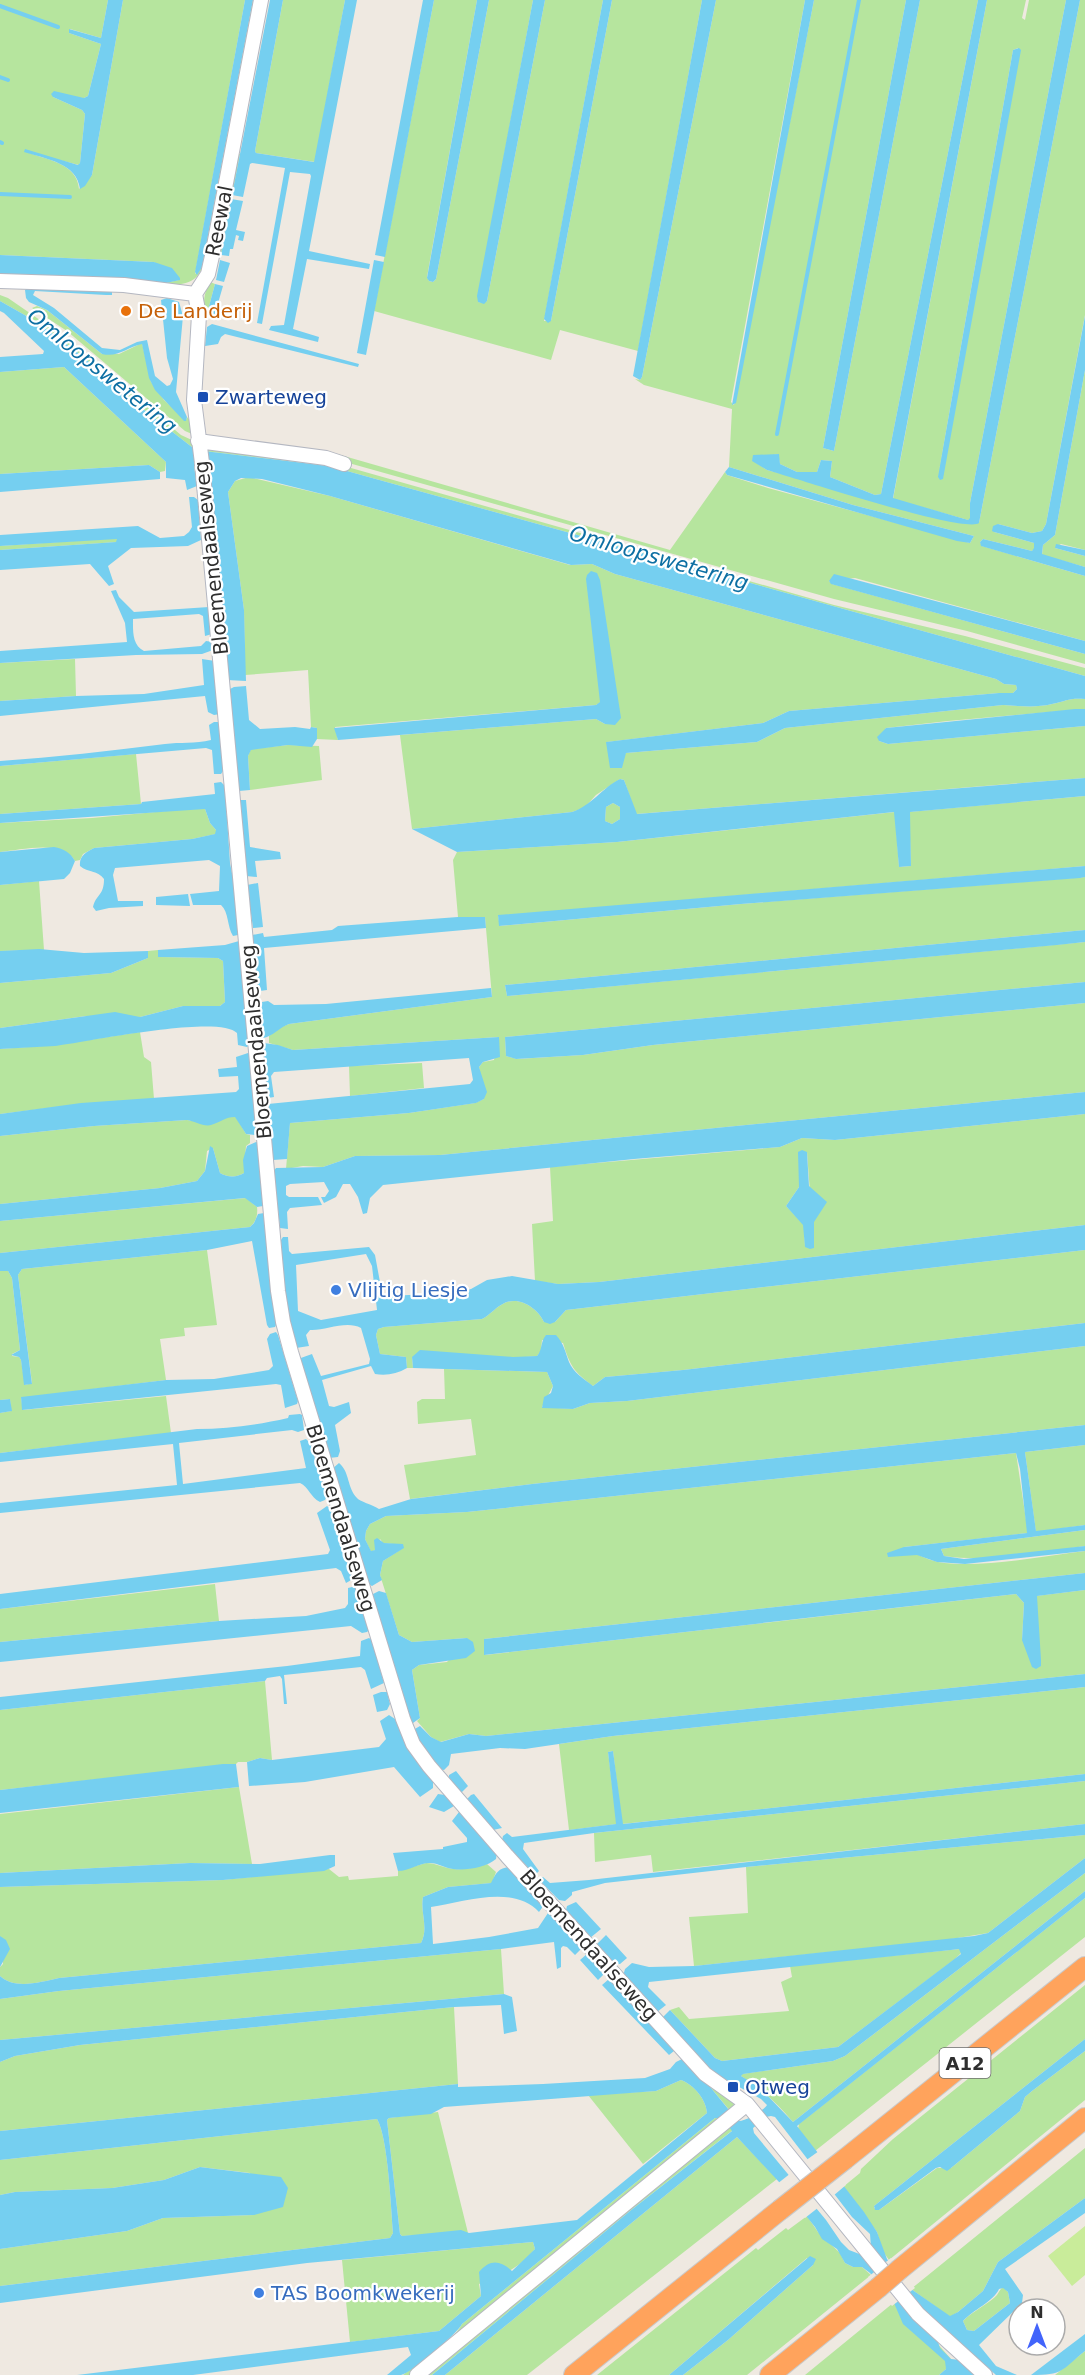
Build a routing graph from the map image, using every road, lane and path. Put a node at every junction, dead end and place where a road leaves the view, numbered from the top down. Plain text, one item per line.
1 (261, 0) edge
2 (0, 281) edge
3 (195, 294) junction
4 (199, 445) junction
5 (344, 464) dead end
6 (1085, 1967) edge
7 (754, 2113) junction
8 (1085, 2118) edge
9 (417, 2375) edge
10 (574, 2375) edge
11 (770, 2375) edge
12 (985, 2375) edge

1 - 3 street, Reewal
2 - 3 street
3 - 4 street
4 - 5 street
4 - 7 street, Bloemendaalseweg
6 - 10 highway, A12, bridge
7 - 9 street
7 - 12 street, Bloemendaalseweg
8 - 11 highway, bridge

